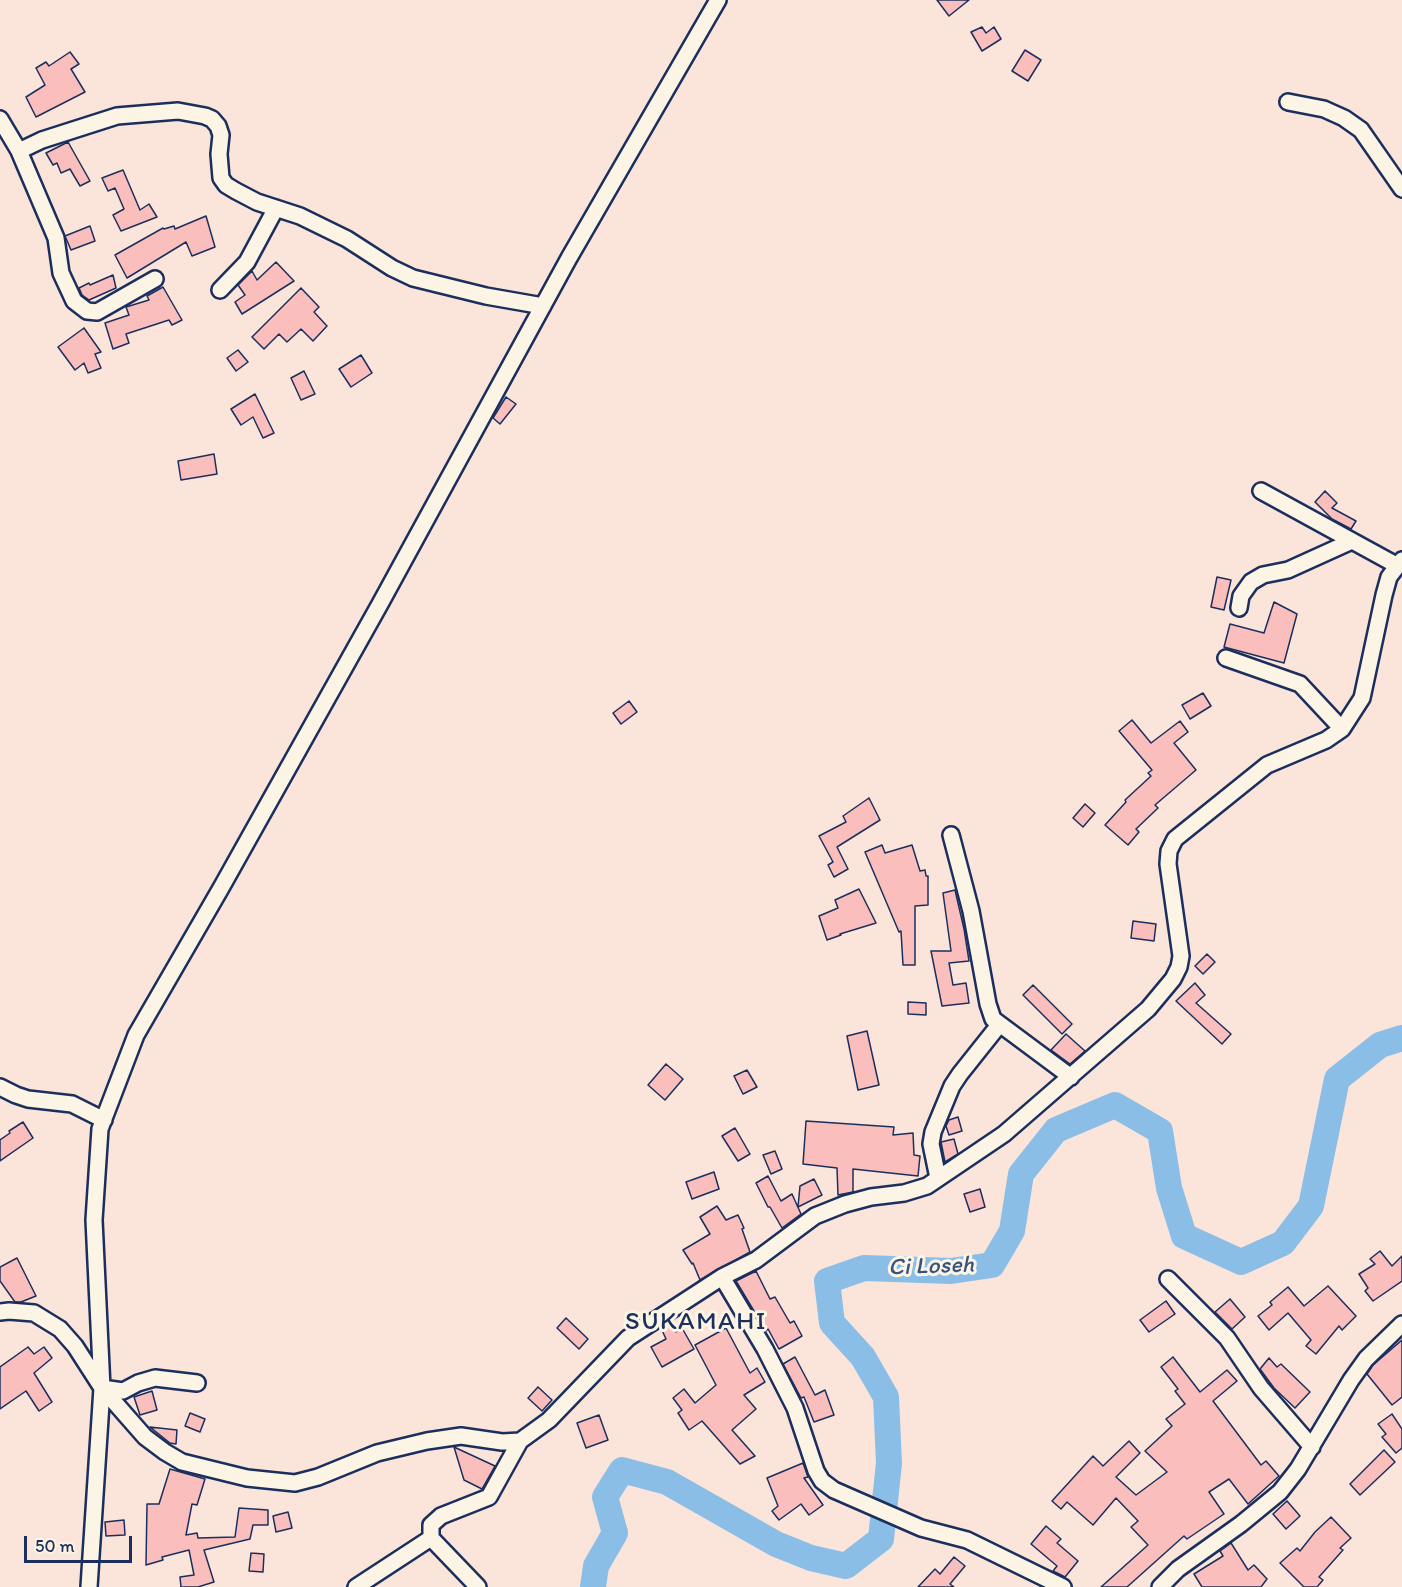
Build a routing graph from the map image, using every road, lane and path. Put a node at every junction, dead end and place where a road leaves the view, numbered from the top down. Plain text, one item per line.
1 (718, 0) edge
2 (1288, 102) dead end
3 (0, 119) edge
4 (19, 151) junction
5 (1402, 189) edge
6 (276, 208) junction
7 (155, 279) dead end
8 (220, 290) dead end
9 (543, 306) junction
10 (1261, 491) dead end
11 (1352, 541) junction
12 (1400, 563) edge
13 (1239, 608) dead end
14 (1226, 658) dead end
15 (1342, 729) junction
16 (951, 835) dead end
17 (999, 1025) junction
18 (1071, 1077) junction
19 (0, 1087) edge
20 (104, 1120) junction
21 (938, 1178) junction
22 (722, 1277) junction
23 (1168, 1279) dead end
24 (0, 1312) edge
25 (1402, 1323) edge
26 (197, 1383) dead end
27 (102, 1388) junction
28 (520, 1441) junction
29 (1312, 1447) junction
30 (431, 1538) junction
31 (89, 1587) edge
32 (356, 1587) edge
33 (478, 1587) edge
34 (1063, 1587) edge
35 (1160, 1587) edge

1 - 9 street
2 - 5 street
3 - 4 street
4 - 6 street
4 - 7 street
6 - 8 street
6 - 9 street
9 - 20 street
10 - 11 street
11 - 12 street
11 - 13 street
12 - 15 street
14 - 15 street
15 - 18 street
16 - 17 street
17 - 18 street
17 - 21 street
18 - 21 street
19 - 20 street
20 - 27 street
21 - 22 street
22 - 28 street
22 - 34 street
23 - 29 street
24 - 27 street
25 - 29 street
26 - 27 street
27 - 28 street
27 - 31 street
28 - 30 street
29 - 35 street
30 - 32 street
30 - 33 street

